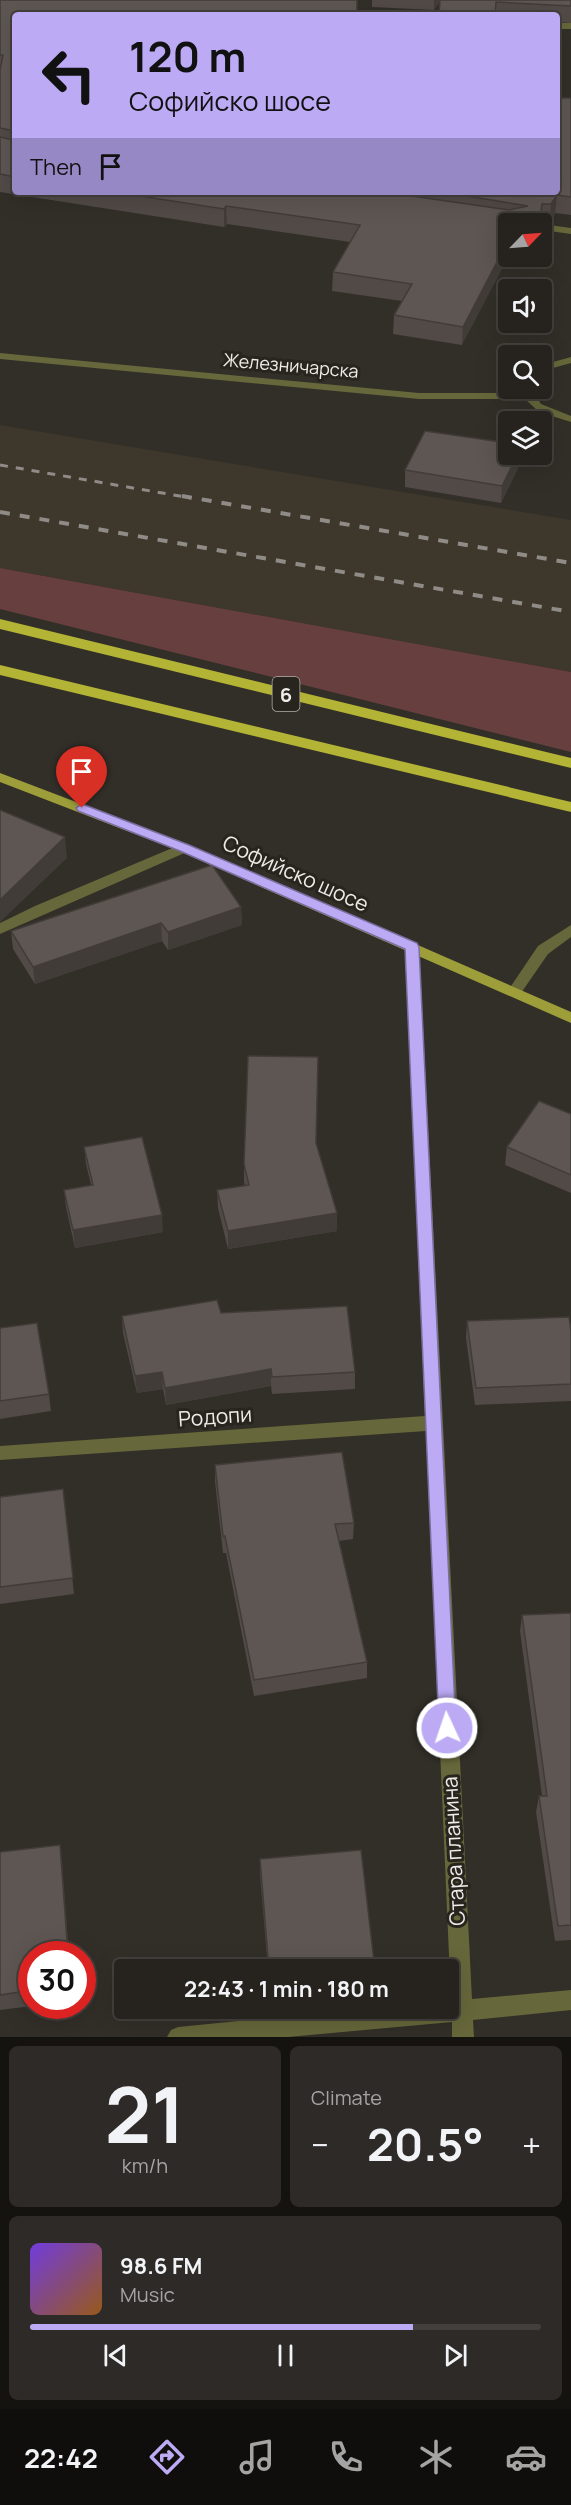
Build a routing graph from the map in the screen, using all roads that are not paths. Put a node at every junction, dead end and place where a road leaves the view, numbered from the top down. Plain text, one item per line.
1 (552, 228) edge
2 (571, 231) edge
3 (0, 356) edge
4 (571, 360) edge
5 (552, 365) edge
6 (498, 393) edge
7 (533, 399) edge
8 (571, 419) edge
9 (0, 624) edge
10 (0, 670) edge
11 (571, 763) edge
12 (0, 777) edge
13 (571, 807) edge
14 (184, 848) junction
15 (0, 929) edge
16 (571, 930) edge
17 (412, 947) junction
18 (514, 992) junction
19 (571, 1018) edge
20 (432, 1423) junction
21 (0, 1453) edge
22 (571, 2000) edge
23 (461, 2009) junction
24 (178, 2037) edge
25 (463, 2037) edge

1 - 2 street
3 - 6 street, Железничарска
4 - 5 street
7 - 8 street, Железничарска
9 - 11 highway, 6
10 - 13 highway, 6
12 - 14 main road, Софийско шосе
14 - 15 street
14 - 17 main road, Софийско шосе
16 - 18 street
17 - 18 main road, Софийско шосе
17 - 20 street, Стара планина
18 - 19 main road, Софийско шосе
20 - 21 street, Родопи
20 - 23 street, Стара планина
22 - 23 street
23 - 24 street
23 - 25 street, Стара планина

